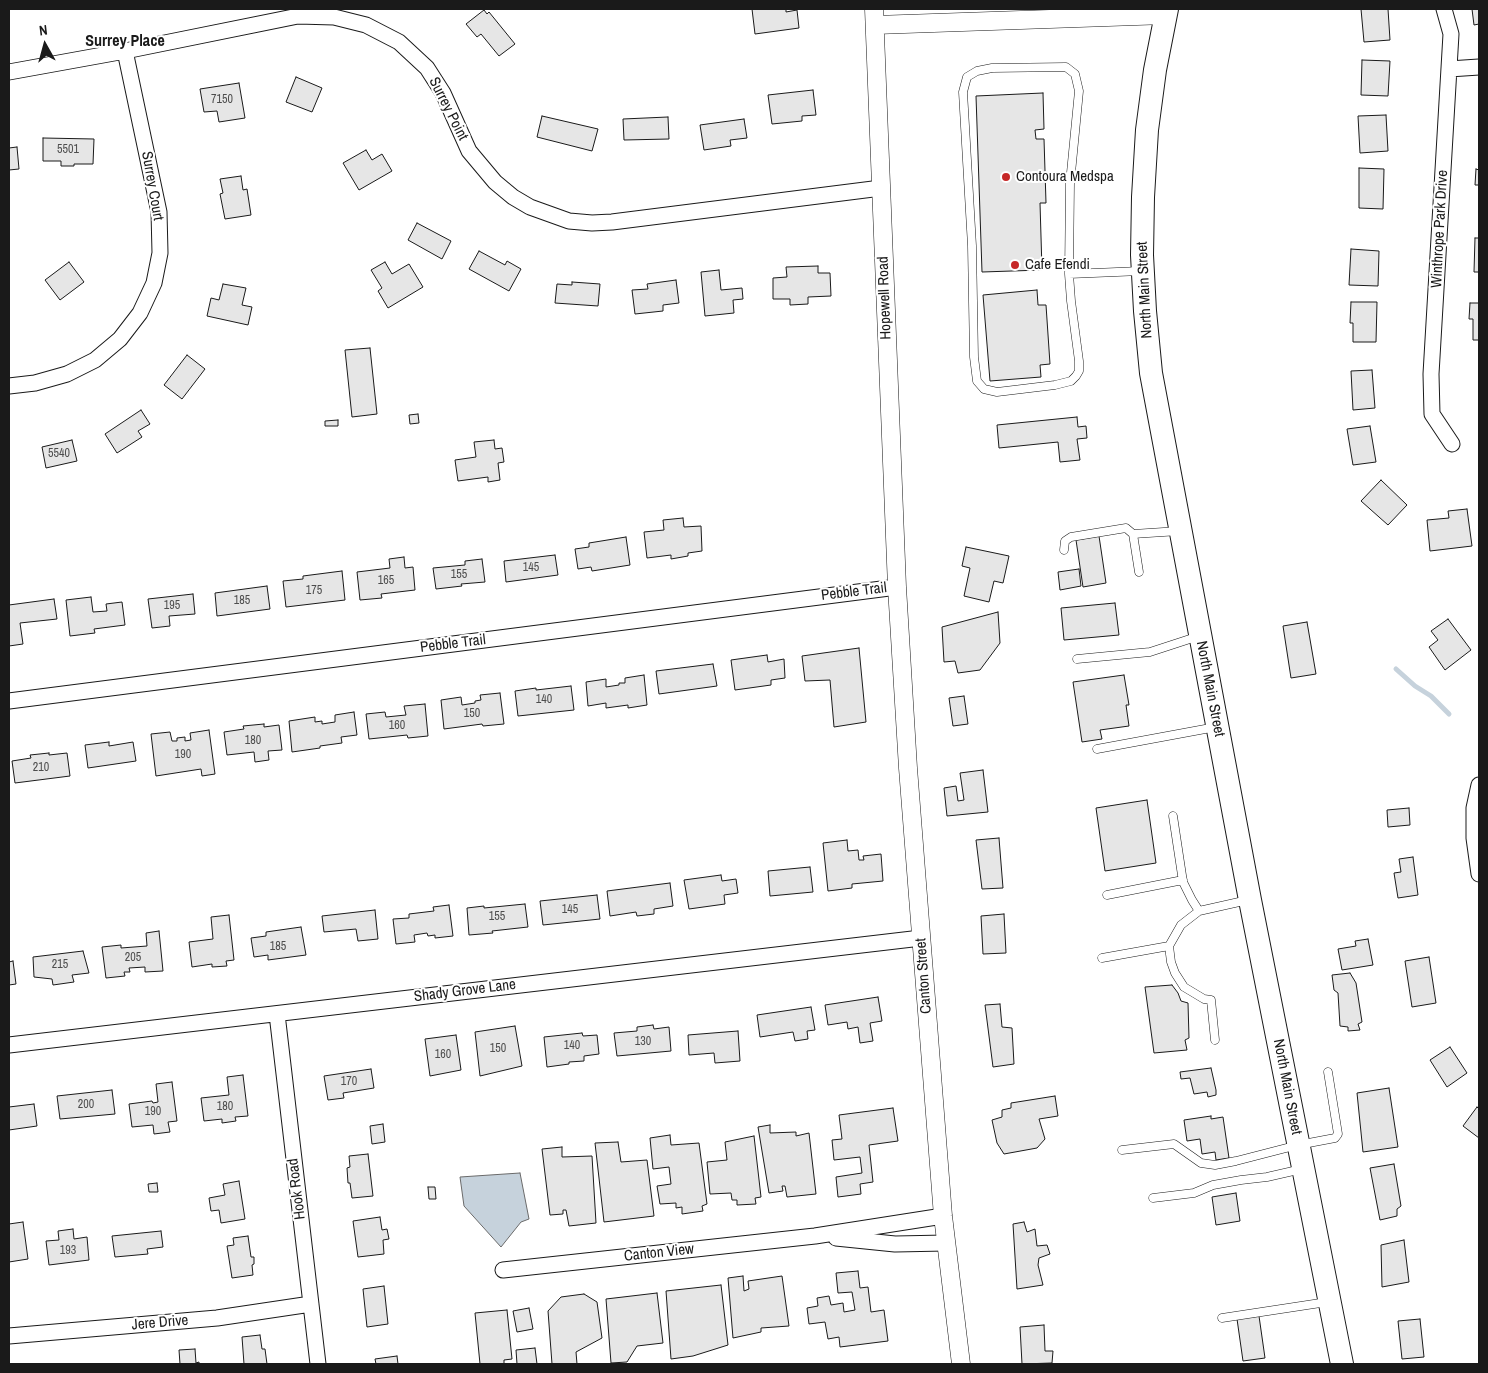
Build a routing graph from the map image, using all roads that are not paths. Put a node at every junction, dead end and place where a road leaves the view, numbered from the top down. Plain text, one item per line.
1 (1444, 9) edge
2 (1167, 12) edge
3 (874, 17) edge
4 (125, 51) junction
5 (1479, 67) edge
6 (1449, 69) junction
7 (9, 72) edge
8 (880, 188) junction
9 (1143, 271) junction
10 (1069, 274) junction
11 (9, 386) edge
12 (1452, 444) dead end
13 (1180, 531) junction
14 (1133, 534) junction
15 (1064, 550) dead end
16 (1139, 572) dead end
17 (897, 586) junction
18 (1200, 635) junction
19 (1076, 659) dead end
20 (9, 701) edge
21 (1217, 727) junction
22 (1097, 749) dead end
23 (1479, 784) edge
24 (1173, 816) dead end
25 (1479, 874) edge
26 (1183, 880) junction
27 (1107, 895) dead end
28 (1250, 900) junction
29 (1199, 911) junction
30 (921, 938) junction
31 (1170, 946) junction
32 (1102, 958) dead end
33 (277, 1014) junction
34 (1215, 1040) dead end
35 (9, 1045) edge
36 (1328, 1072) dead end
37 (1298, 1145) junction
38 (1122, 1150) dead end
39 (1303, 1168) junction
40 (1153, 1198) dead end
41 (943, 1216) junction
42 (897, 1223) junction
43 (815, 1236) junction
44 (946, 1243) junction
45 (900, 1244) junction
46 (503, 1270) dead end
47 (1329, 1302) junction
48 (311, 1304) junction
49 (1222, 1318) dead end
50 (9, 1336) edge
51 (318, 1364) edge
52 (961, 1364) edge
53 (1342, 1364) edge

1 - 6 street, Winthrope Park Drive
2 - 3 street
2 - 9 main road, North Main Street
3 - 8 street, Hopewell Road
4 - 7 street, Surrey Point
4 - 8 street, Surrey Point
4 - 11 street, Surrey Court
5 - 6 street
6 - 12 street, Winthrope Park Drive
8 - 17 street, Hopewell Road
9 - 10 lane
9 - 13 main road, North Main Street
10 - 10 lane
13 - 14 lane
13 - 18 main road, North Main Street
14 - 15 lane
14 - 16 lane
17 - 20 street, Pebble Trail
17 - 30 street, Canton Street
18 - 19 lane
18 - 21 main road, North Main Street
21 - 22 lane
21 - 28 main road, North Main Street
23 - 25 street
24 - 26 lane
26 - 27 lane
26 - 29 lane
28 - 29 lane
28 - 37 main road, North Main Street
29 - 31 lane
30 - 33 street, Shady Grove Lane
30 - 41 street, Canton Street
31 - 32 lane
31 - 34 lane
33 - 35 street, Shady Grove Lane
33 - 48 street, Hook Road
36 - 37 lane
37 - 38 lane
37 - 39 main road, North Main Street
39 - 40 lane
39 - 47 main road, North Main Street
41 - 42 street, Canton View
41 - 44 street, Canton Street
42 - 43 street, Canton View
42 - 45 street
43 - 45 street, Canton View
43 - 46 street, Canton View
44 - 45 street, Canton View
44 - 52 street, Canton Street
47 - 49 lane
47 - 53 main road, North Main Street
48 - 50 street, Jere Drive
48 - 51 street, Hook Road

